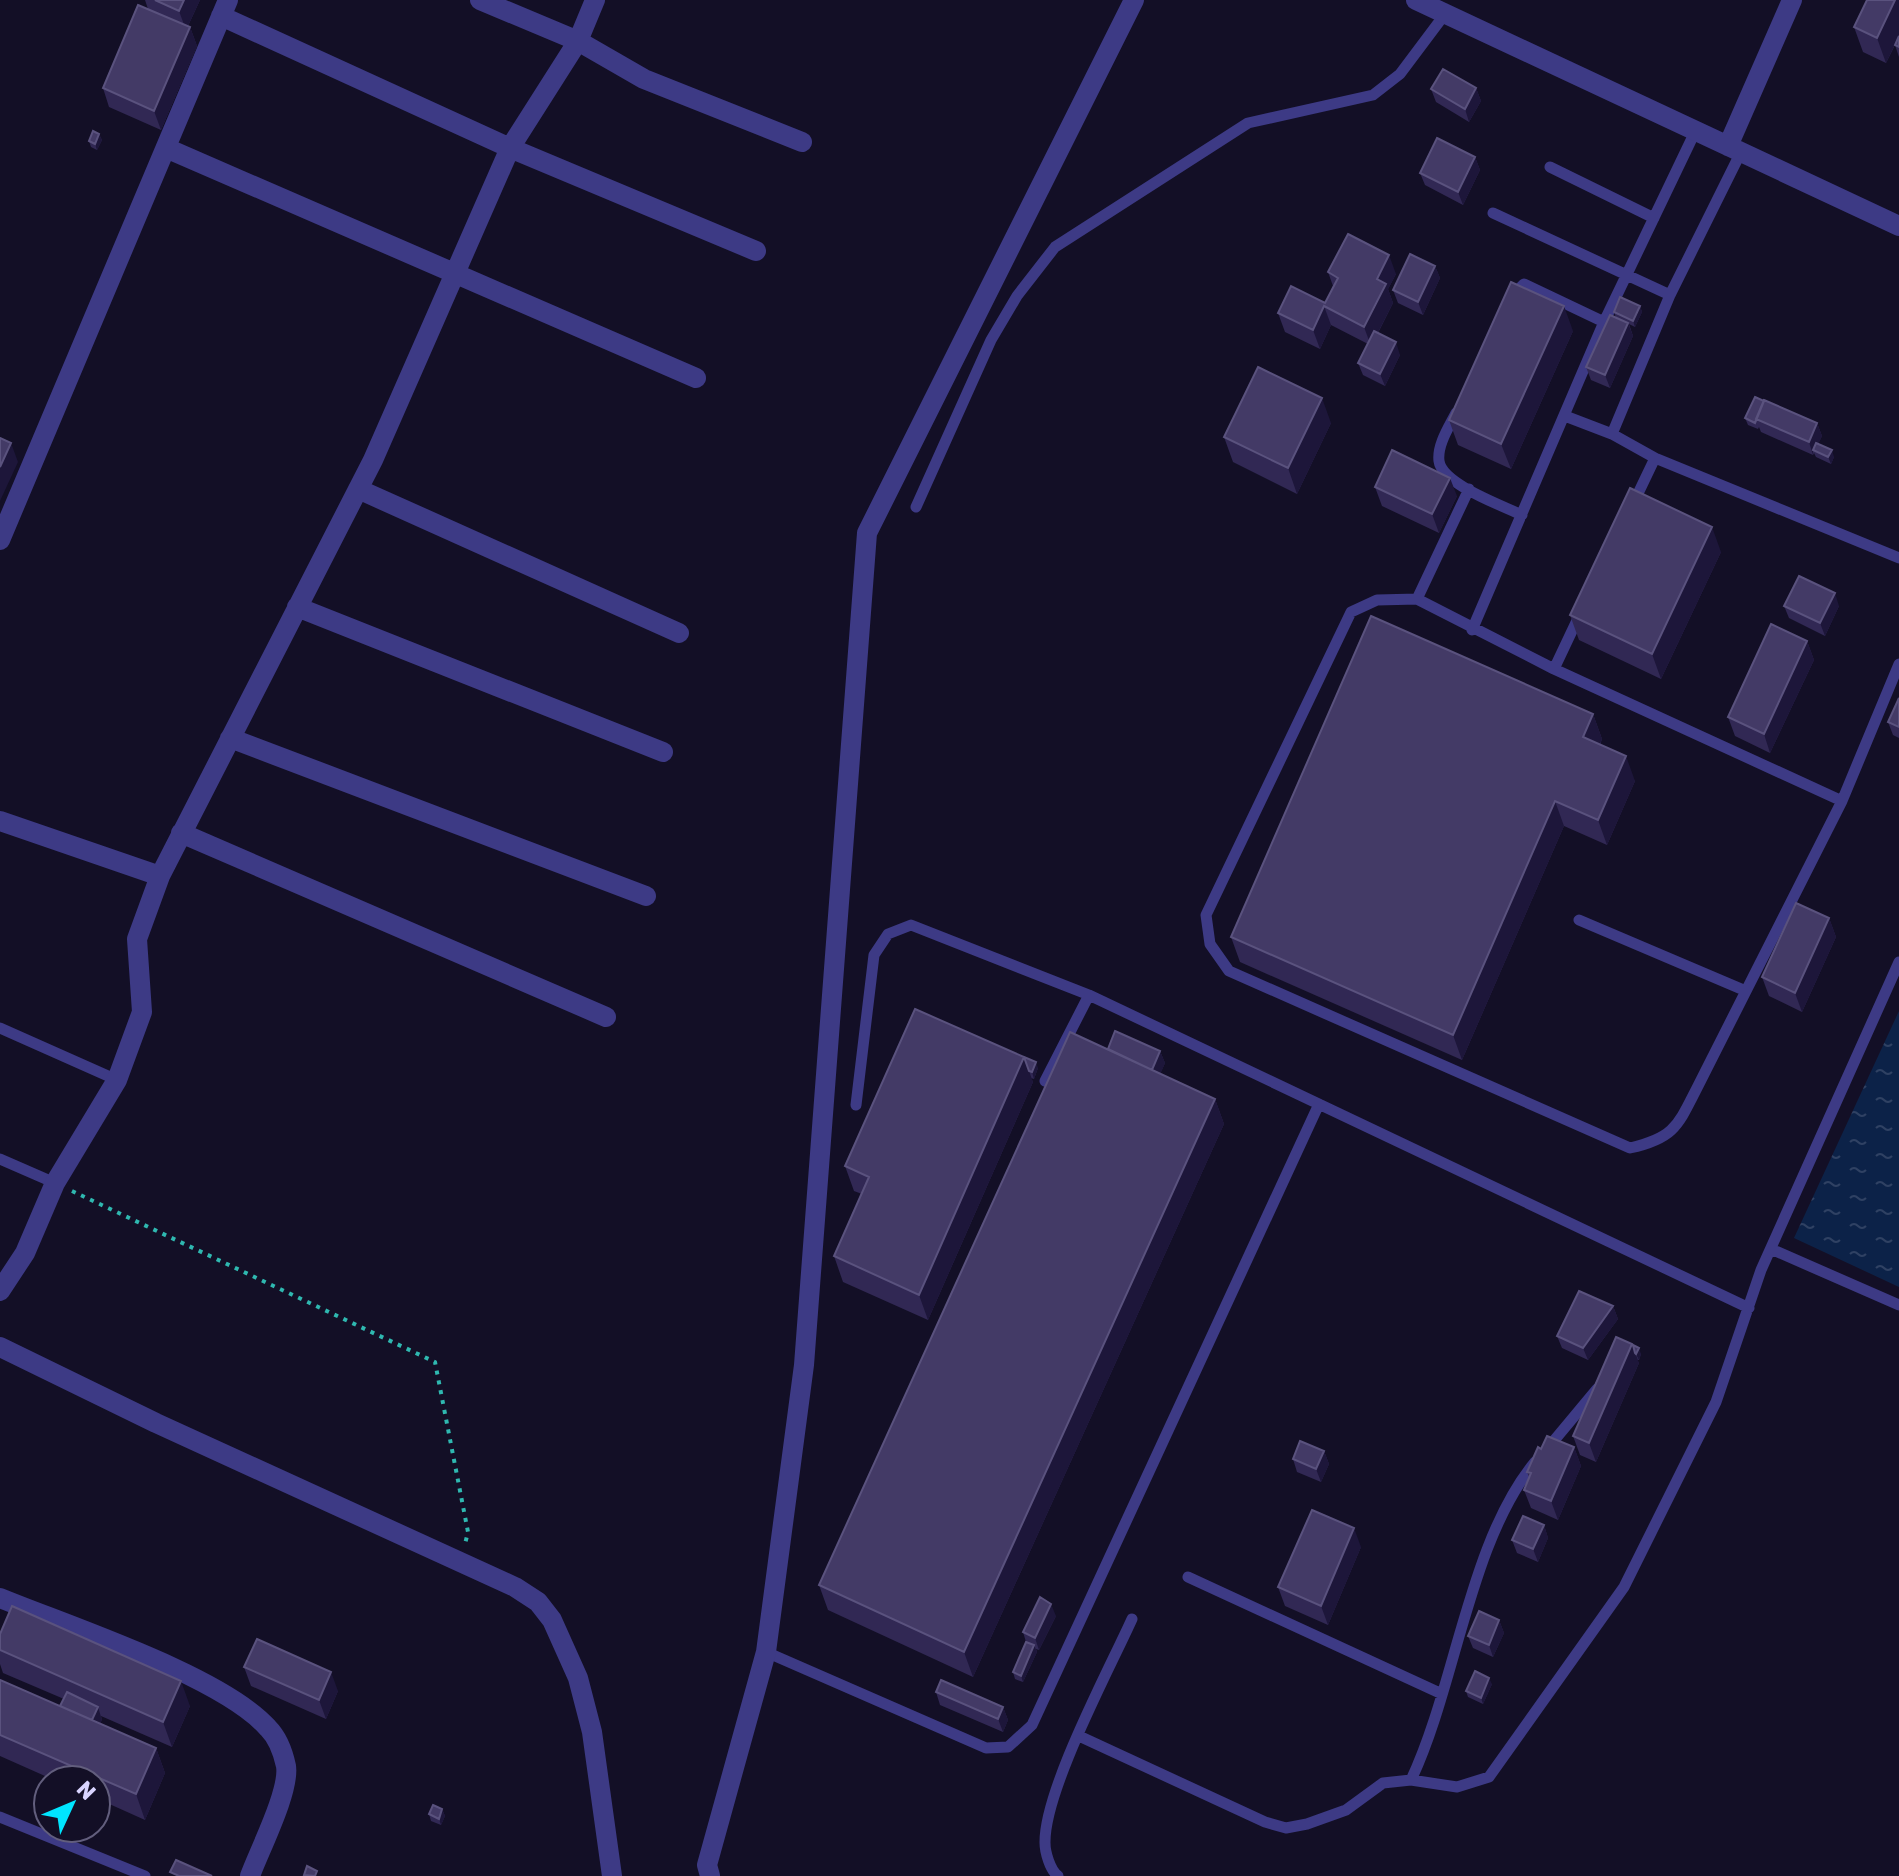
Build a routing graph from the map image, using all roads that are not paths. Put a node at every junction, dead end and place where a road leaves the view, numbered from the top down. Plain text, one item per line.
1 (480, 0) edge
2 (595, 0) edge
3 (1134, 0) edge
4 (1416, 0) edge
5 (1792, 0) edge
6 (224, 8) edge
7 (1445, 14) junction
8 (578, 41) junction
9 (1695, 132) junction
10 (802, 142) dead end
11 (166, 148) junction
12 (510, 148) junction
13 (1734, 149) junction
14 (1550, 167) dead end
15 (1493, 213) dead end
16 (1654, 218) junction
17 (1899, 226) edge
18 (756, 251) dead end
19 (453, 270) junction
20 (1627, 274) junction
21 (1670, 295) junction
22 (1507, 306) edge
23 (1604, 322) junction
24 (696, 378) dead end
25 (1461, 403) edge
26 (1565, 416) junction
27 (1612, 434) junction
28 (1655, 458) junction
29 (358, 489) junction
30 (1469, 489) junction
31 (916, 507) dead end
32 (1628, 514) edge
33 (1522, 515) junction
34 (0, 540) edge
35 (1898, 555) edge
36 (1417, 599) junction
37 (1587, 599) edge
38 (297, 607) junction
39 (1472, 630) junction
40 (679, 633) dead end
41 (1899, 664) edge
42 (1554, 669) junction
43 (230, 738) junction
44 (663, 752) dead end
45 (1842, 801) junction
46 (0, 821) edge
47 (181, 833) junction
48 (160, 876) junction
49 (646, 896) dead end
50 (1579, 920) dead end
51 (1899, 962) edge
52 (1746, 991) junction
53 (1089, 995) junction
54 (606, 1017) dead end
55 (0, 1028) edge
56 (117, 1080) junction
57 (1045, 1081) edge
58 (1319, 1104) junction
59 (856, 1105) dead end
60 (0, 1159) edge
61 (55, 1183) junction
62 (1771, 1249) junction
63 (0, 1291) edge
64 (1899, 1305) edge
65 (1749, 1308) junction
66 (0, 1347) edge
67 (1600, 1385) edge
68 (1188, 1577) dead end
69 (0, 1598) edge
70 (1132, 1619) dead end
71 (766, 1652) junction
72 (1442, 1694) junction
73 (1079, 1736) junction
74 (1411, 1780) junction
75 (0, 1817) edge
76 (145, 1876) edge
77 (250, 1876) edge
78 (612, 1876) edge
79 (710, 1876) edge
80 (1058, 1876) edge

1 - 8 street
2 - 8 street
3 - 71 street
4 - 7 street
5 - 13 street
6 - 11 street
6 - 12 street
7 - 9 street
7 - 31 lane
8 - 10 street
8 - 12 street
9 - 13 street
9 - 16 lane
11 - 19 street
11 - 34 street
12 - 18 street
12 - 19 street
13 - 17 street
13 - 21 lane
14 - 16 lane
15 - 20 lane
16 - 20 lane
19 - 24 street
19 - 29 street
20 - 21 lane
20 - 23 lane
21 - 27 lane
22 - 23 lane
23 - 26 lane
25 - 30 lane
26 - 27 lane
26 - 33 lane
27 - 28 lane
28 - 32 lane
28 - 35 lane
29 - 38 street
29 - 40 street
30 - 33 lane
30 - 36 lane
33 - 39 lane
36 - 39 lane
36 - 52 lane
37 - 42 lane
38 - 43 street
38 - 44 street
39 - 42 lane
41 - 45 lane
42 - 45 lane
43 - 47 street
43 - 49 street
45 - 52 lane
46 - 48 street
47 - 48 street
47 - 54 street
48 - 56 street
50 - 52 lane
51 - 62 lane
53 - 57 lane
53 - 58 lane
53 - 59 lane
55 - 56 lane
56 - 61 street
58 - 65 lane
58 - 71 lane
60 - 61 lane
61 - 63 street
62 - 64 lane
62 - 65 lane
65 - 74 lane
66 - 78 street
67 - 72 lane
68 - 72 lane
69 - 77 street
70 - 73 lane
71 - 79 street
72 - 74 lane
73 - 74 lane
73 - 80 lane
75 - 76 lane

